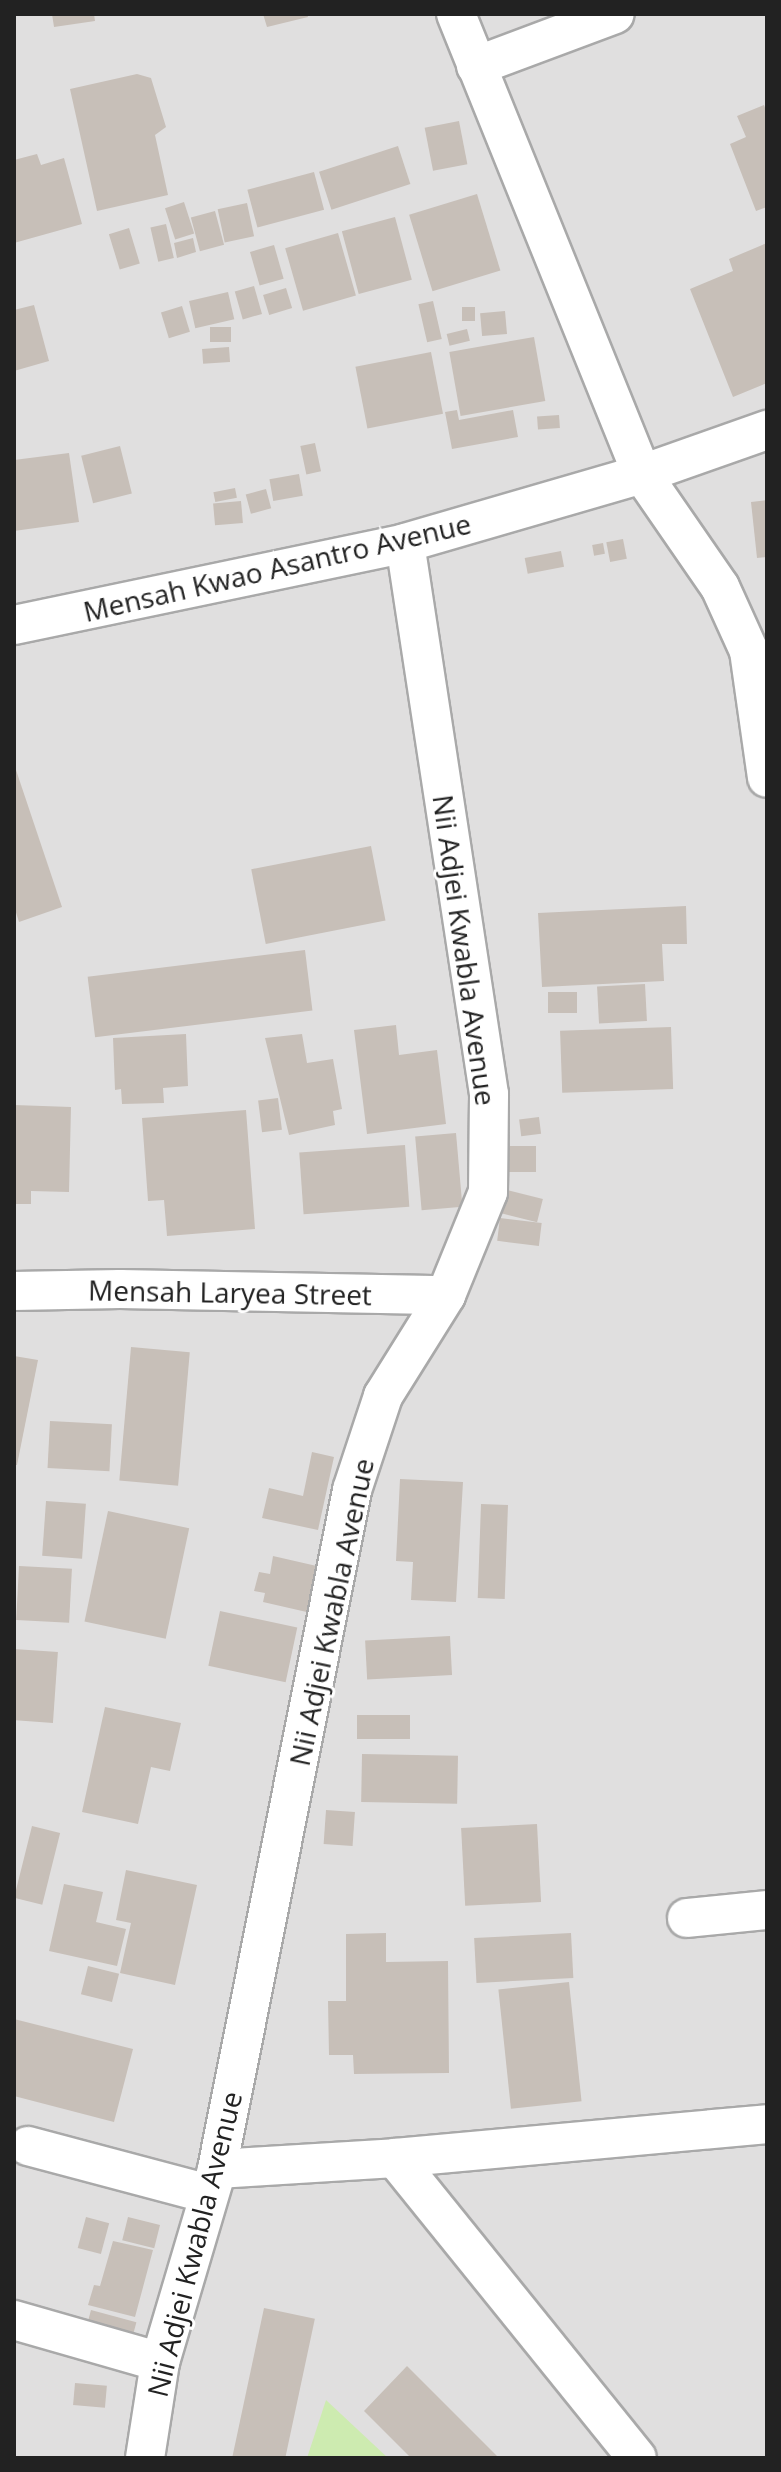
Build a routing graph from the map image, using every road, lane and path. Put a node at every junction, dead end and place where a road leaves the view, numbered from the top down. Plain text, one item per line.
1 (456, 14) edge
2 (615, 14) edge
3 (476, 66) junction
4 (767, 430) edge
5 (642, 474) junction
6 (405, 543) junction
7 (14, 625) edge
8 (758, 649) edge
9 (767, 778) edge
10 (14, 1291) edge
11 (446, 1295) junction
12 (767, 1910) edge
13 (687, 1918) dead end
14 (767, 2124) edge
15 (28, 2146) dead end
16 (395, 2158) junction
17 (213, 2181) junction
18 (14, 2320) edge
19 (160, 2362) junction
20 (145, 2458) edge
21 (637, 2458) edge

1 - 3 street
2 - 3 street
3 - 5 street
4 - 5 street, Mensah Kwao Asantro Avenue
5 - 6 street, Mensah Kwao Asantro Avenue
5 - 8 street
6 - 7 street, Mensah Kwao Asantro Avenue
6 - 11 street, Nii Adjei Kwabla Avenue
8 - 9 street
10 - 11 street, Mensah Laryea Street
11 - 17 street, Nii Adjei Kwabla Avenue
12 - 13 street
14 - 16 street
15 - 17 street
16 - 17 street
16 - 21 street
17 - 19 street, Nii Adjei Kwabla Avenue
18 - 19 street
19 - 20 street, Nii Adjei Kwabla Avenue

